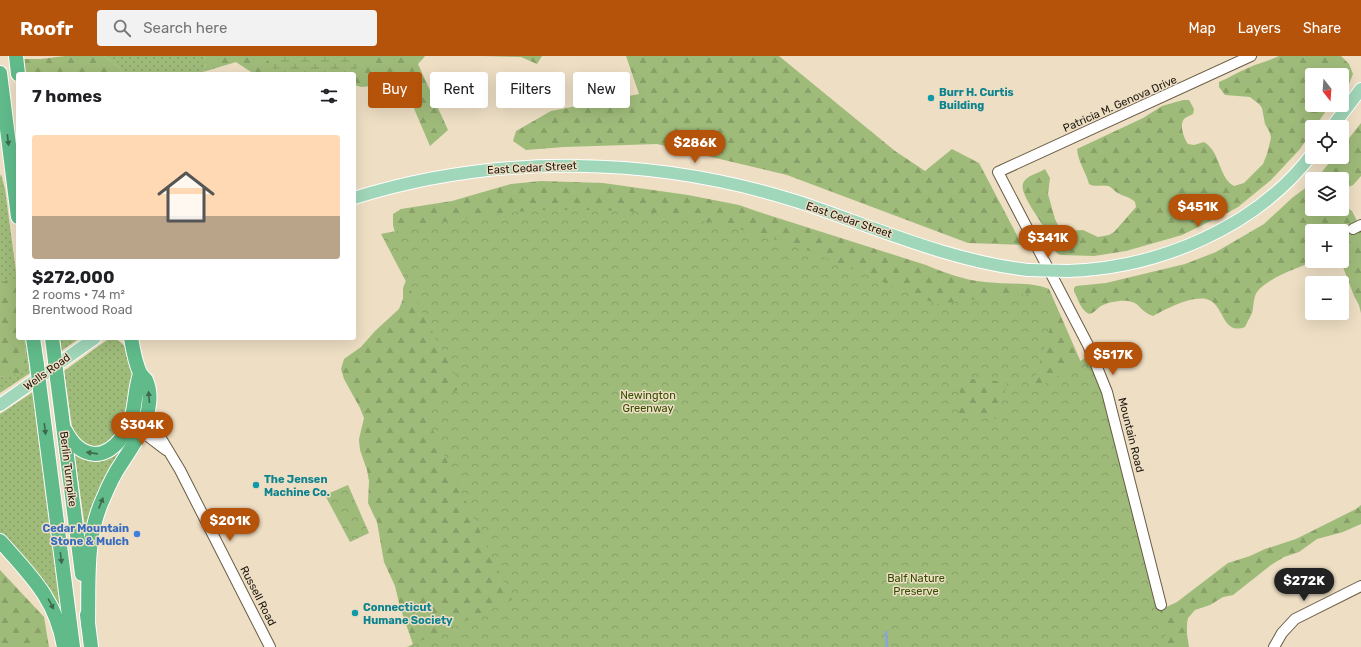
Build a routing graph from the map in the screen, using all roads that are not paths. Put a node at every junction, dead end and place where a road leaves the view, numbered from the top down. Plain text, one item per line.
1 (16, 56) edge
2 (1251, 56) edge
3 (18, 72) edge
4 (0, 73) edge
5 (1361, 88) edge
6 (1337, 120) edge
7 (1305, 163) edge
8 (998, 172) joint
9 (356, 197) edge
10 (16, 201) edge
11 (33, 340) edge
12 (52, 340) edge
13 (92, 340) edge
14 (129, 341) edge
15 (0, 405) edge
16 (62, 422) junction
17 (138, 423) junction
18 (0, 541) edge
19 (1361, 586) edge
20 (1161, 605) dead end
21 (88, 624) junction
22 (64, 647) edge
23 (73, 647) edge
24 (91, 647) edge
25 (270, 647) edge
26 (1274, 647) edge

1 - 3 highway
2 - 8 street, Patricia M. Genova Drive
4 -> 10 highway
5 - 6 main road
7 - 9 main road, East Cedar Street, bridge
8 - 20 street, Mountain Road
11 -> 23 highway, Berlin Turnpike, bridge
12 - 16 highway, Berlin Turnpike, bridge
13 - 15 main road, Wells Road
14 - 17 highway
17 -> 16 highway
16 - 21 highway, Berlin Turnpike
21 -> 17 highway
17 - 25 street, Russell Road
18 -> 22 highway
19 - 26 street
21 - 24 highway, Berlin Turnpike

